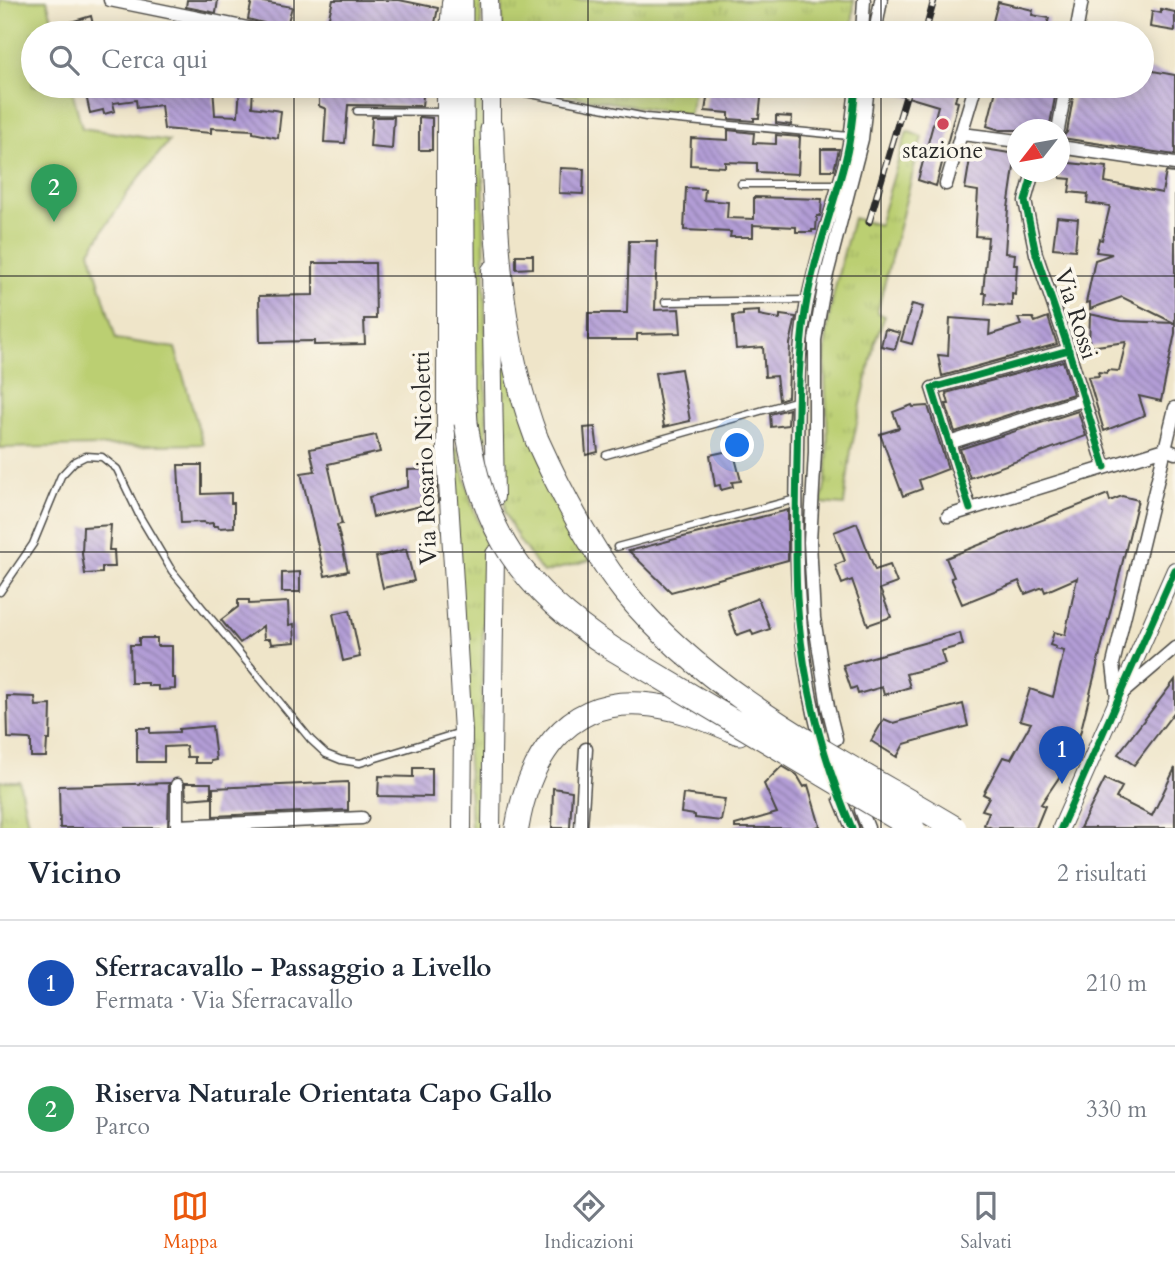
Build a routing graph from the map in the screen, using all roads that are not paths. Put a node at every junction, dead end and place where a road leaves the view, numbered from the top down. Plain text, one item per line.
1 (110, 0) edge
2 (451, 0) edge
3 (461, 0) edge
4 (489, 0) edge
5 (863, 0) edge
6 (881, 0) edge
7 (1082, 0) edge
8 (213, 21) edge
9 (450, 21) edge
10 (461, 21) edge
11 (490, 21) edge
12 (862, 21) edge
13 (877, 21) edge
14 (1078, 21) edge
15 (446, 98) edge
16 (462, 98) edge
17 (491, 98) edge
18 (551, 98) edge
19 (854, 98) edge
20 (867, 98) edge
21 (972, 98) edge
22 (1064, 98) edge
23 (357, 111) dead end
24 (446, 112) junction
25 (1060, 119) edge
26 (492, 131) junction
27 (962, 134) junction
28 (849, 136) junction
29 (1007, 140) edge
30 (1070, 148) edge
31 (1175, 164) edge
32 (1030, 182) edge
33 (740, 184) dead end
34 (838, 184) junction
35 (946, 184) dead end
36 (808, 300) junction
37 (665, 302) dead end
38 (1069, 351) junction
39 (799, 400) junction
40 (1083, 400) junction
41 (1175, 408) edge
42 (949, 443) junction
43 (1170, 451) edge
44 (606, 455) dead end
45 (1105, 467) junction
46 (495, 497) dead end
47 (796, 499) junction
48 (970, 509) junction
49 (948, 516) dead end
50 (617, 547) dead end
51 (495, 554) dead end
52 (1175, 570) edge
53 (0, 592) edge
54 (1175, 648) edge
55 (1117, 698) junction
56 (818, 730) dead end
57 (463, 731) junction
58 (836, 739) dead end
59 (775, 747) junction
60 (586, 749) dead end
61 (177, 785) dead end
62 (840, 799) dead end
63 (860, 810) dead end
64 (362, 818) dead end
65 (177, 827) edge
66 (462, 828) edge
67 (491, 828) edge
68 (517, 828) edge
69 (581, 828) edge
70 (852, 828) edge
71 (868, 828) edge
72 (913, 828) edge
73 (955, 828) edge
74 (1061, 828) edge

1 - 8 street
2 - 9 main road
3 - 10 highway
4 - 11 main road
5 - 12 street
6 - 13 street
7 - 14 street
15 - 24 main road, Via Rosario Nicoletti
16 - 59 highway, bridge
17 - 26 main road
18 - 28 lane
19 - 28 street
20 - 58 street
21 - 27 street
22 - 25 street
23 - 24 lane
24 - 57 main road, Via Rosario Nicoletti
26 - 46 main road
26 - 73 highway, bridge
27 - 29 street
27 - 35 street
28 - 34 street
30 - 31 street
32 - 38 street, Via Rossi
33 - 34 lane
34 - 36 street
36 - 37 lane
36 - 39 street
38 - 40 street, Via Rossi
38 - 42 street
39 - 44 lane
39 - 47 street
40 - 42 street
40 - 45 street, Via Rossi
41 - 43 street
42 - 48 street
43 - 45 street
43 - 55 street
45 - 48 street
47 - 50 lane
47 - 56 street
48 - 49 street
51 - 67 main road
52 - 55 street
53 - 57 lane
54 - 55 street
55 - 74 street
57 - 66 main road, Via Rosario Nicoletti
59 - 68 highway, bridge
59 - 72 highway, bridge
60 - 69 street
61 - 65 street
62 - 70 street
63 - 71 street
64 - 65 street

